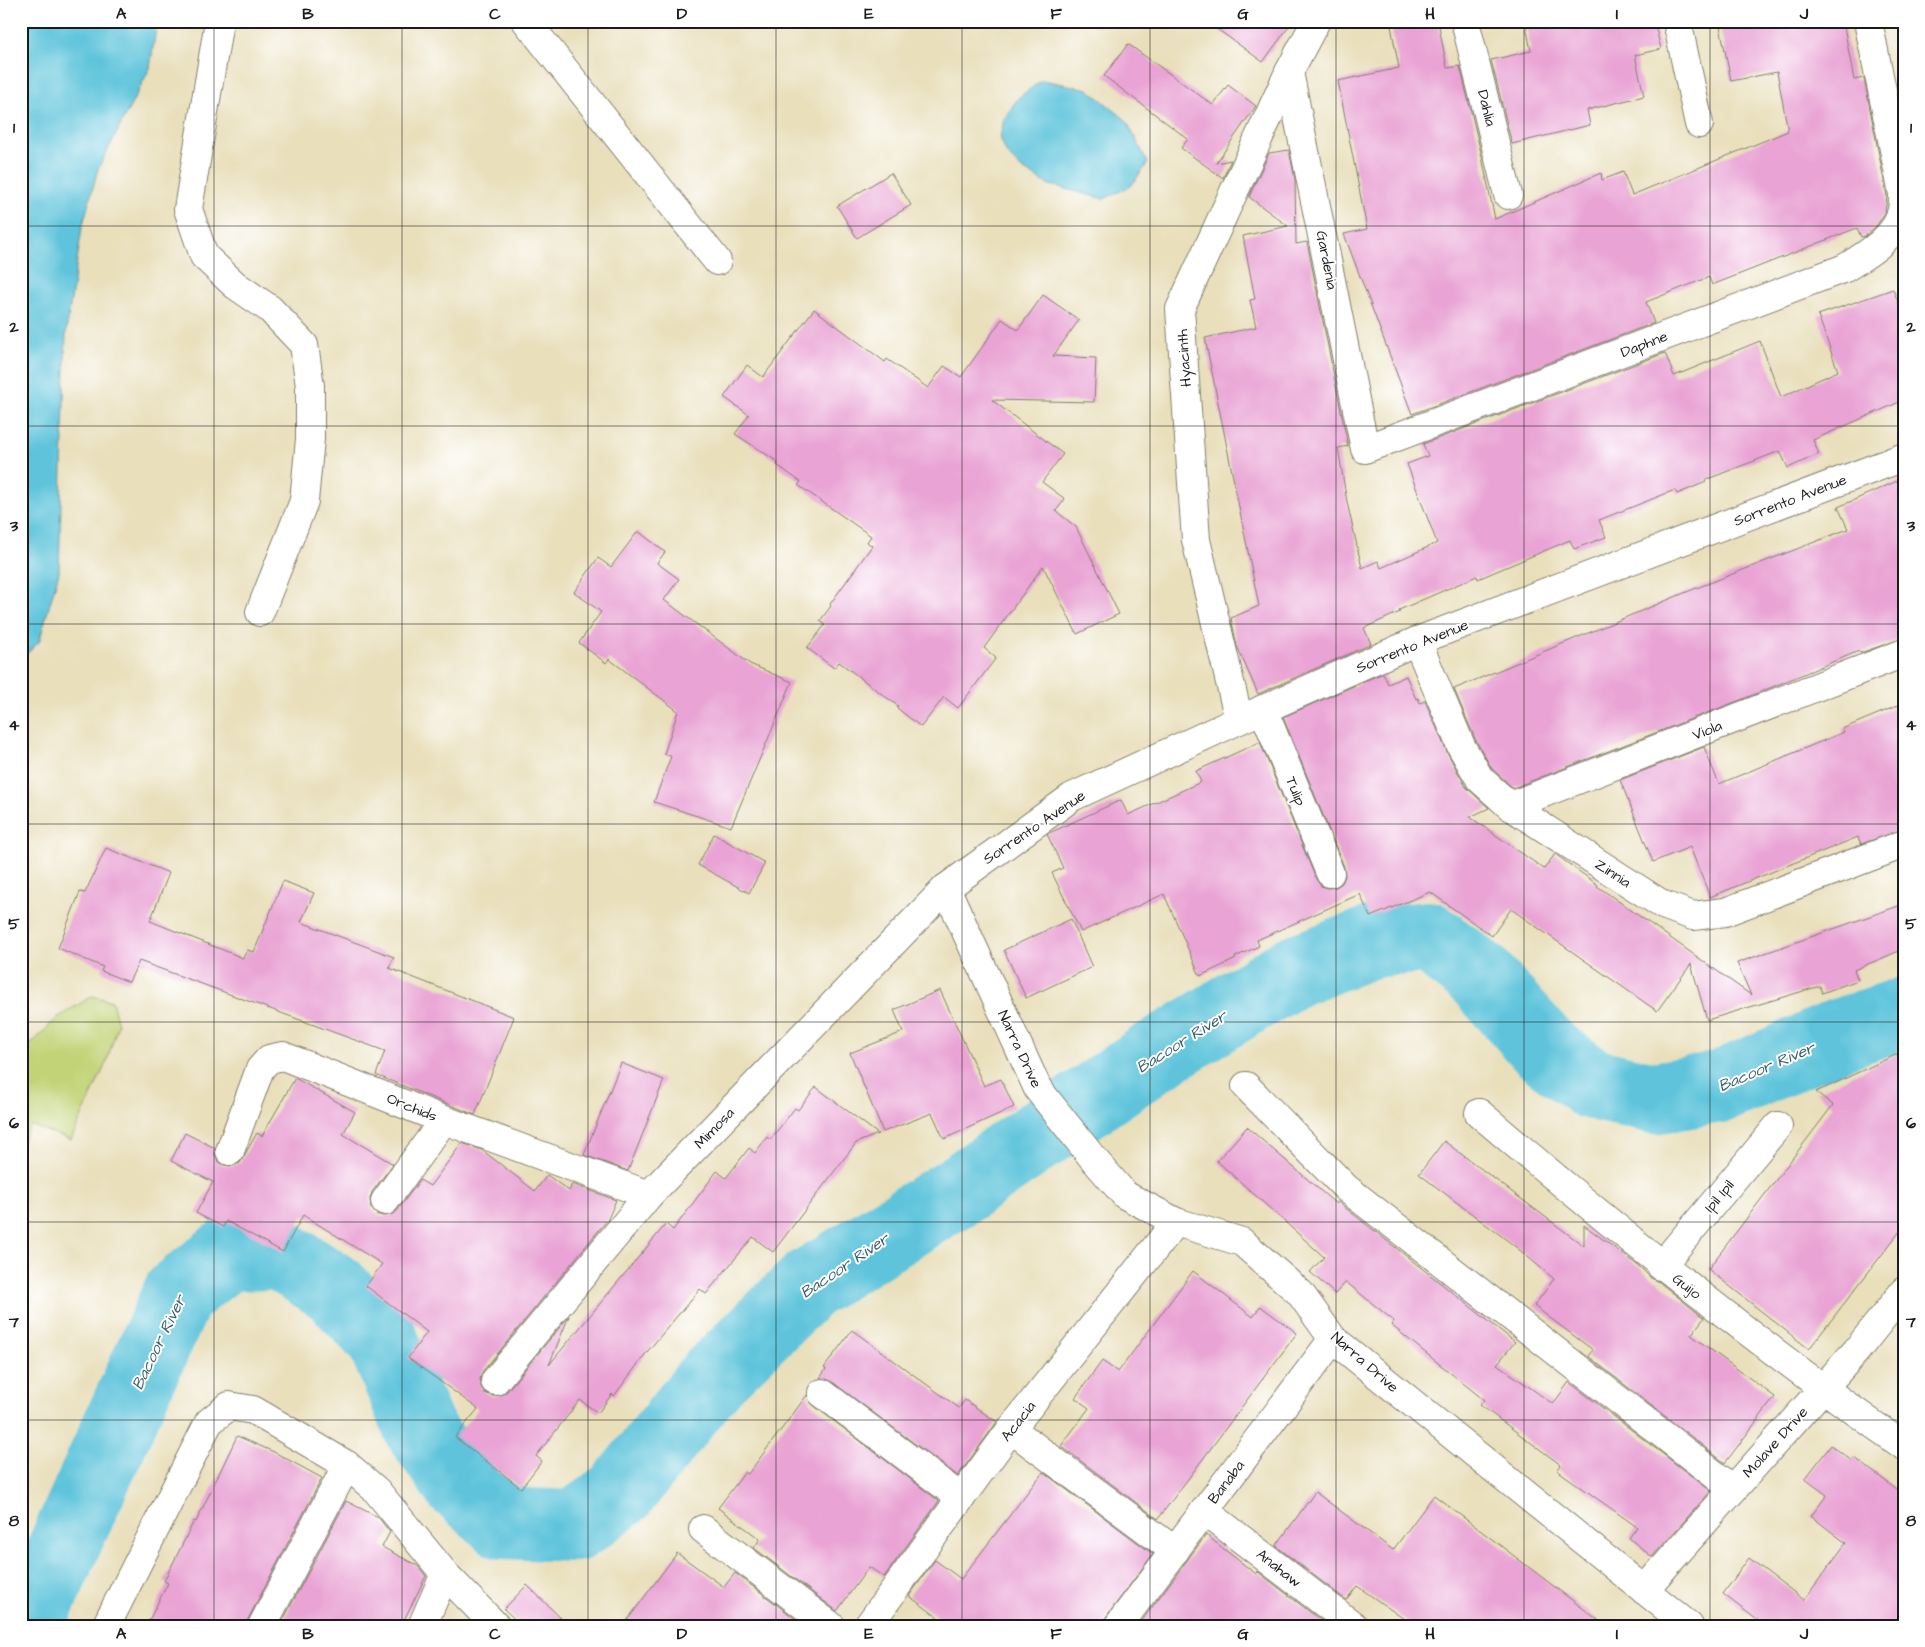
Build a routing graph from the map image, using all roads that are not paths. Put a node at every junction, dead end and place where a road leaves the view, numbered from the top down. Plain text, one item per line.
1 (219, 21) edge
2 (526, 21) edge
3 (1316, 21) edge
4 (1465, 21) edge
5 (1677, 21) edge
6 (1868, 21) edge
7 (1289, 72) junction
8 (1699, 124) dead end
9 (1508, 195) dead end
10 (717, 261) dead end
11 (1365, 449) joint
12 (1904, 457) edge
13 (260, 612) dead end
14 (1417, 642) junction
15 (1904, 653) edge
16 (1251, 715) junction
17 (1510, 806) junction
18 (1904, 844) edge
19 (1330, 872) dead end
20 (946, 888) junction
21 (1246, 1086) dead end
22 (1479, 1113) dead end
23 (444, 1120) junction
24 (1778, 1126) dead end
25 (230, 1151) dead end
26 (649, 1196) junction
27 (385, 1201) dead end
28 (1176, 1222) junction
29 (1661, 1266) junction
30 (1904, 1290) edge
31 (1333, 1338) junction
32 (495, 1381) dead end
33 (1822, 1389) junction
34 (822, 1393) dead end
35 (1011, 1429) junction
36 (1904, 1446) edge
37 (347, 1465) junction
38 (1733, 1489) junction
39 (961, 1498) junction
40 (1205, 1511) junction
41 (703, 1529) dead end
42 (1175, 1550) junction
43 (444, 1574) junction
44 (1644, 1590) junction
45 (106, 1626) edge
46 (262, 1626) edge
47 (422, 1626) edge
48 (496, 1626) edge
49 (831, 1626) edge
50 (868, 1626) edge
51 (1118, 1626) edge
52 (1354, 1626) edge
53 (1689, 1626) edge

1 - 13 street
2 - 10 street
3 - 7 street, Hyacinth
4 - 9 street, Dahlia
5 - 8 street
6 - 11 street, Daphne
7 - 11 street, Gardenia
7 - 16 street, Hyacinth
12 - 14 street, Sorrento Avenue
14 - 16 street, Sorrento Avenue
14 - 17 street, Zinnia
15 - 17 street, Viola
16 - 19 street, Tulip
16 - 20 street, Sorrento Avenue
17 - 18 street, Zinnia
20 - 26 street, Mimosa
20 - 28 street, Narra Drive
21 - 38 street
22 - 29 street, Guijo
23 - 25 street, Orchids
23 - 26 street, Orchids
23 - 27 street
24 - 29 street, Ipil Ipil
26 - 32 street, Mimosa
28 - 31 street, Narra Drive
28 - 35 street, Acacia
29 - 33 street, Guijo
30 - 33 street, Molave Drive
31 - 40 street, Banaba
31 - 44 street, Narra Drive
33 - 36 street, Guijo
33 - 38 street, Molave Drive
34 - 39 street
35 - 39 street, Acacia
35 - 42 street
37 - 43 street
37 - 45 street
37 - 46 street
38 - 44 street, Molave Drive
39 - 50 street, Acacia
40 - 42 street, Banaba
40 - 52 street, Anahaw
41 - 49 street
42 - 51 street, Banaba
43 - 47 street
43 - 48 street
44 - 53 street, Narra Drive

